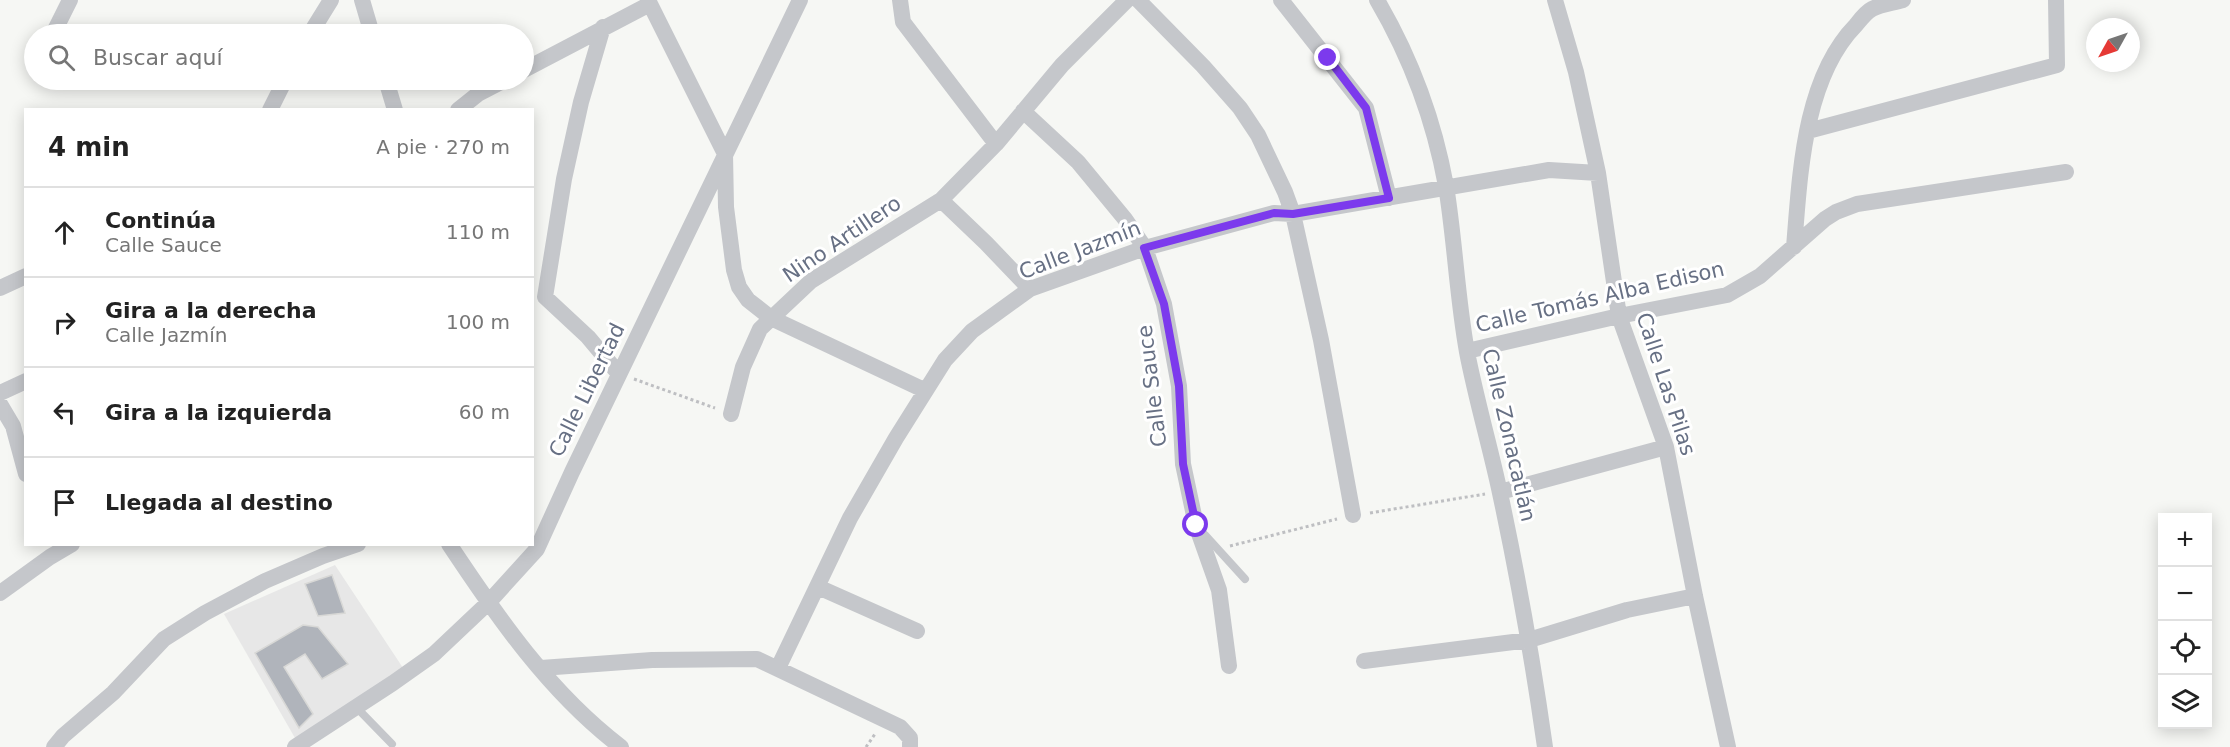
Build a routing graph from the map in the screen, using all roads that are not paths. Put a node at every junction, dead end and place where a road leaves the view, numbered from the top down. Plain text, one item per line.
1 (70, 0) edge
2 (331, 0) edge
3 (362, 0) edge
4 (800, 0) edge
5 (900, 0) edge
6 (1127, 0) edge
7 (1138, 0) edge
8 (1281, 0) edge
9 (1377, 0) edge
10 (1555, 0) edge
11 (1903, 0) edge
12 (2056, 0) edge
13 (649, 2) edge
14 (58, 24) edge
15 (316, 24) edge
16 (369, 24) edge
17 (603, 27) junction
18 (534, 65) edge
19 (280, 90) edge
20 (389, 90) edge
21 (486, 90) edge
22 (271, 108) edge
23 (394, 108) edge
24 (460, 108) edge
25 (1023, 111) junction
26 (1808, 131) junction
27 (996, 144) junction
28 (726, 154) junction
29 (2066, 172) dead end
30 (1598, 173) junction
31 (1446, 187) junction
32 (1389, 198) junction
33 (941, 200) junction
34 (1293, 214) junction
35 (1794, 247) junction
36 (1144, 248) junction
37 (24, 277) edge
38 (0, 288) edge
39 (1030, 289) junction
40 (539, 297) edge
41 (1619, 316) junction
42 (771, 318) junction
43 (1467, 351) junction
44 (620, 374) junction
45 (24, 382) edge
46 (924, 390) junction
47 (0, 393) edge
48 (0, 404) edge
49 (731, 414) road end
50 (1666, 447) junction
51 (24, 466) edge
52 (1500, 492) junction
53 (1353, 515) dead end
54 (1196, 525) junction
55 (65, 546) edge
56 (351, 546) edge
57 (450, 546) edge
58 (49, 551) edge
59 (1245, 579) dead end
60 (818, 587) junction
61 (0, 593) edge
62 (1695, 596) junction
63 (488, 603) junction
64 (917, 631) dead end
65 (1529, 640) junction
66 (1364, 661) dead end
67 (538, 665) junction
68 (1229, 666) dead end
69 (778, 668) junction
70 (356, 707) junction
71 (392, 744) dead end
72 (54, 747) edge
73 (295, 747) edge
74 (621, 747) edge
75 (910, 747) edge
76 (1545, 747) edge
77 (1728, 747) edge

1 - 14 street
2 - 15 street
3 - 16 street
4 - 28 street, Calle Libertad
5 - 27 street
6 - 25 street, Nino Artillero
7 - 34 street
8 - 32 street
9 - 31 street, Calle Zonacatlán
10 - 30 street, Calle Las Pilas
11 - 26 street
12 - 26 street
13 - 17 street
13 - 28 street
17 - 18 street
17 - 40 street
19 - 22 street
20 - 23 street
21 - 24 street
25 - 27 street, Nino Artillero
25 - 36 street, Calle Sauce
26 - 35 street
27 - 33 street, Nino Artillero
28 - 42 street
28 - 44 street, Calle Libertad
29 - 35 street, Calle Tomás Alba Edison
30 - 31 street, Calle Jazmín
30 - 41 street, Calle Las Pilas
31 - 32 street, Calle Jazmín
31 - 43 street, Calle Zonacatlán
32 - 34 street, Calle Jazmín
33 - 39 street
33 - 42 street, Nino Artillero
34 - 36 street, Calle Jazmín
34 - 53 street
35 - 41 street, Calle Tomás Alba Edison
36 - 39 street, Calle Jazmín
36 - 54 street, Calle Sauce
37 - 38 street
39 - 46 street, Calle Jazmín
40 - 44 street
41 - 43 street, Calle Tomás Alba Edison
41 - 50 street, Calle Las Pilas
42 - 46 street
42 - 49 street, Nino Artillero
43 - 52 street, Calle Zonacatlán
44 - 63 street, Calle Libertad
45 - 47 street
46 - 60 street, Calle Jazmín
48 - 51 street
50 - 52 street
50 - 62 street, Calle Las Pilas
52 - 65 street, Calle Zonacatlán
54 - 59 lane
54 - 68 street, Calle Sauce
55 - 58 street
56 - 72 street
57 - 63 street
58 - 61 street
60 - 64 street
60 - 69 street, Calle Jazmín
62 - 65 street
62 - 77 street, Calle Las Pilas
63 - 67 street
63 - 70 street, Calle Libertad
65 - 66 street
65 - 76 street, Calle Zonacatlán
67 - 69 street
67 - 74 street
69 - 75 street
70 - 71 lane
70 - 73 street, Calle Libertad

